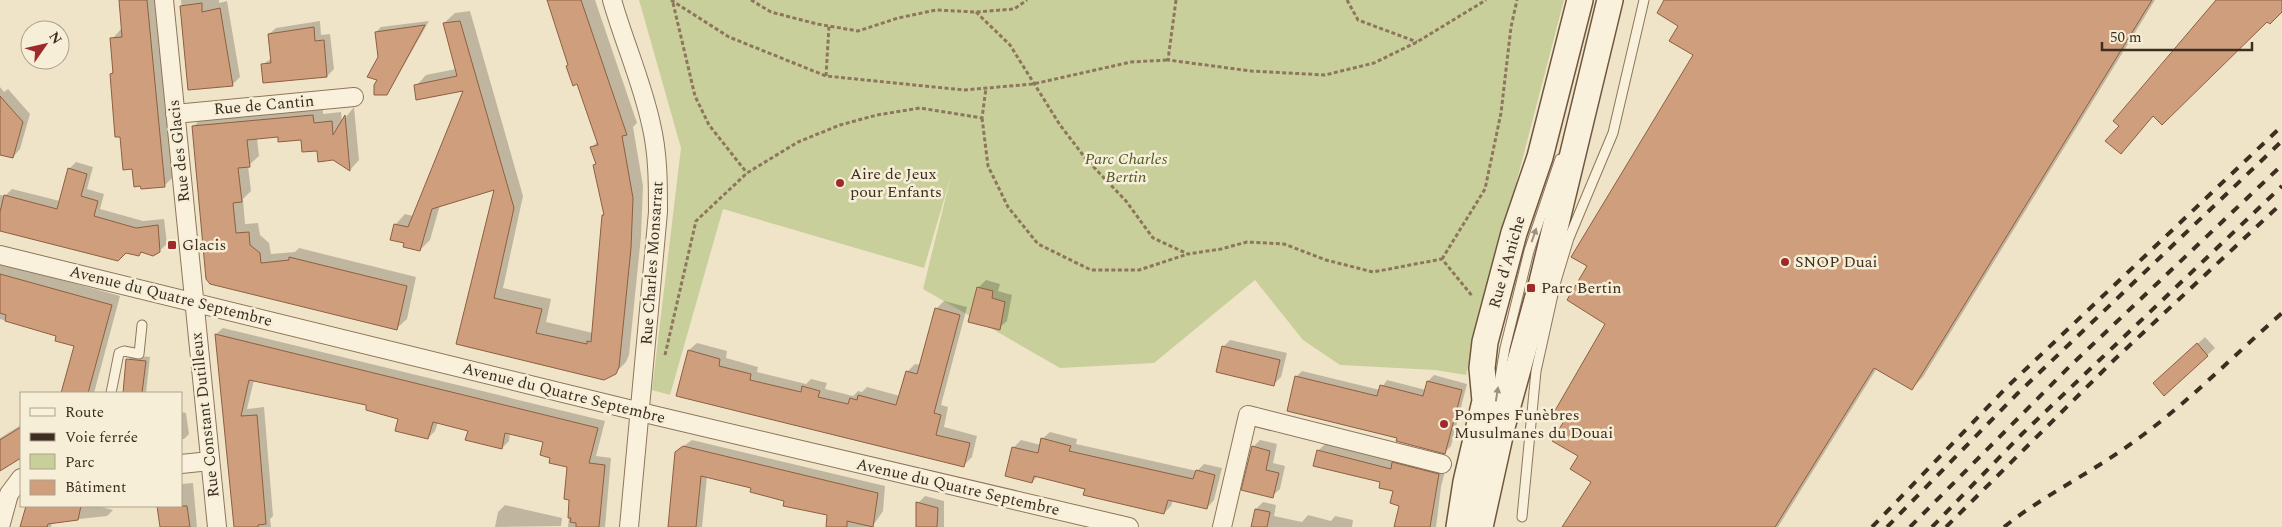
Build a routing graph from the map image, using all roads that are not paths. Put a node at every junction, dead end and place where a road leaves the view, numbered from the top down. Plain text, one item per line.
1 (164, 0) edge
2 (612, 0) edge
3 (1580, 0) edge
4 (1610, 0) edge
5 (1644, 0) edge
6 (354, 97) dead end
7 (175, 114) junction
8 (1562, 148) dead end
9 (1552, 154) dead end
10 (0, 255) edge
11 (1507, 298) dead end
12 (194, 302) junction
13 (142, 325) dead end
14 (1494, 352) dead end
15 (111, 392) edge
16 (1489, 409) junction
17 (640, 412) junction
18 (210, 461) junction
19 (182, 464) edge
20 (1442, 464) dead end
21 (20, 479) edge
22 (1522, 517) dead end
23 (1124, 526) edge
24 (0, 527) edge
25 (217, 527) edge
26 (629, 527) edge
27 (1222, 527) edge
28 (1459, 527) edge
29 (1480, 527) edge

1 - 7 street, Rue des Glacis
2 - 17 street, Rue Charles Monsarrat
3 - 16 main road, Rue d'Aniche
4 - 29 main road
5 - 22 lane
6 - 7 street, Rue de Cantin
7 - 12 street, Rue des Glacis
16 -> 8 lane
9 - 11 lane
10 - 12 street, Avenue du Quatre Septembre
12 - 17 street, Avenue du Quatre Septembre
12 - 18 street, Rue Constant Dutilleux
13 - 15 lane
14 - 16 lane
16 - 28 main road, Rue d'Aniche
17 - 23 street, Avenue du Quatre Septembre
17 - 26 street, Rue Charles Monsarrat
18 - 19 street
18 - 25 street, Rue Constant Dutilleux
20 - 27 street
21 - 24 street

